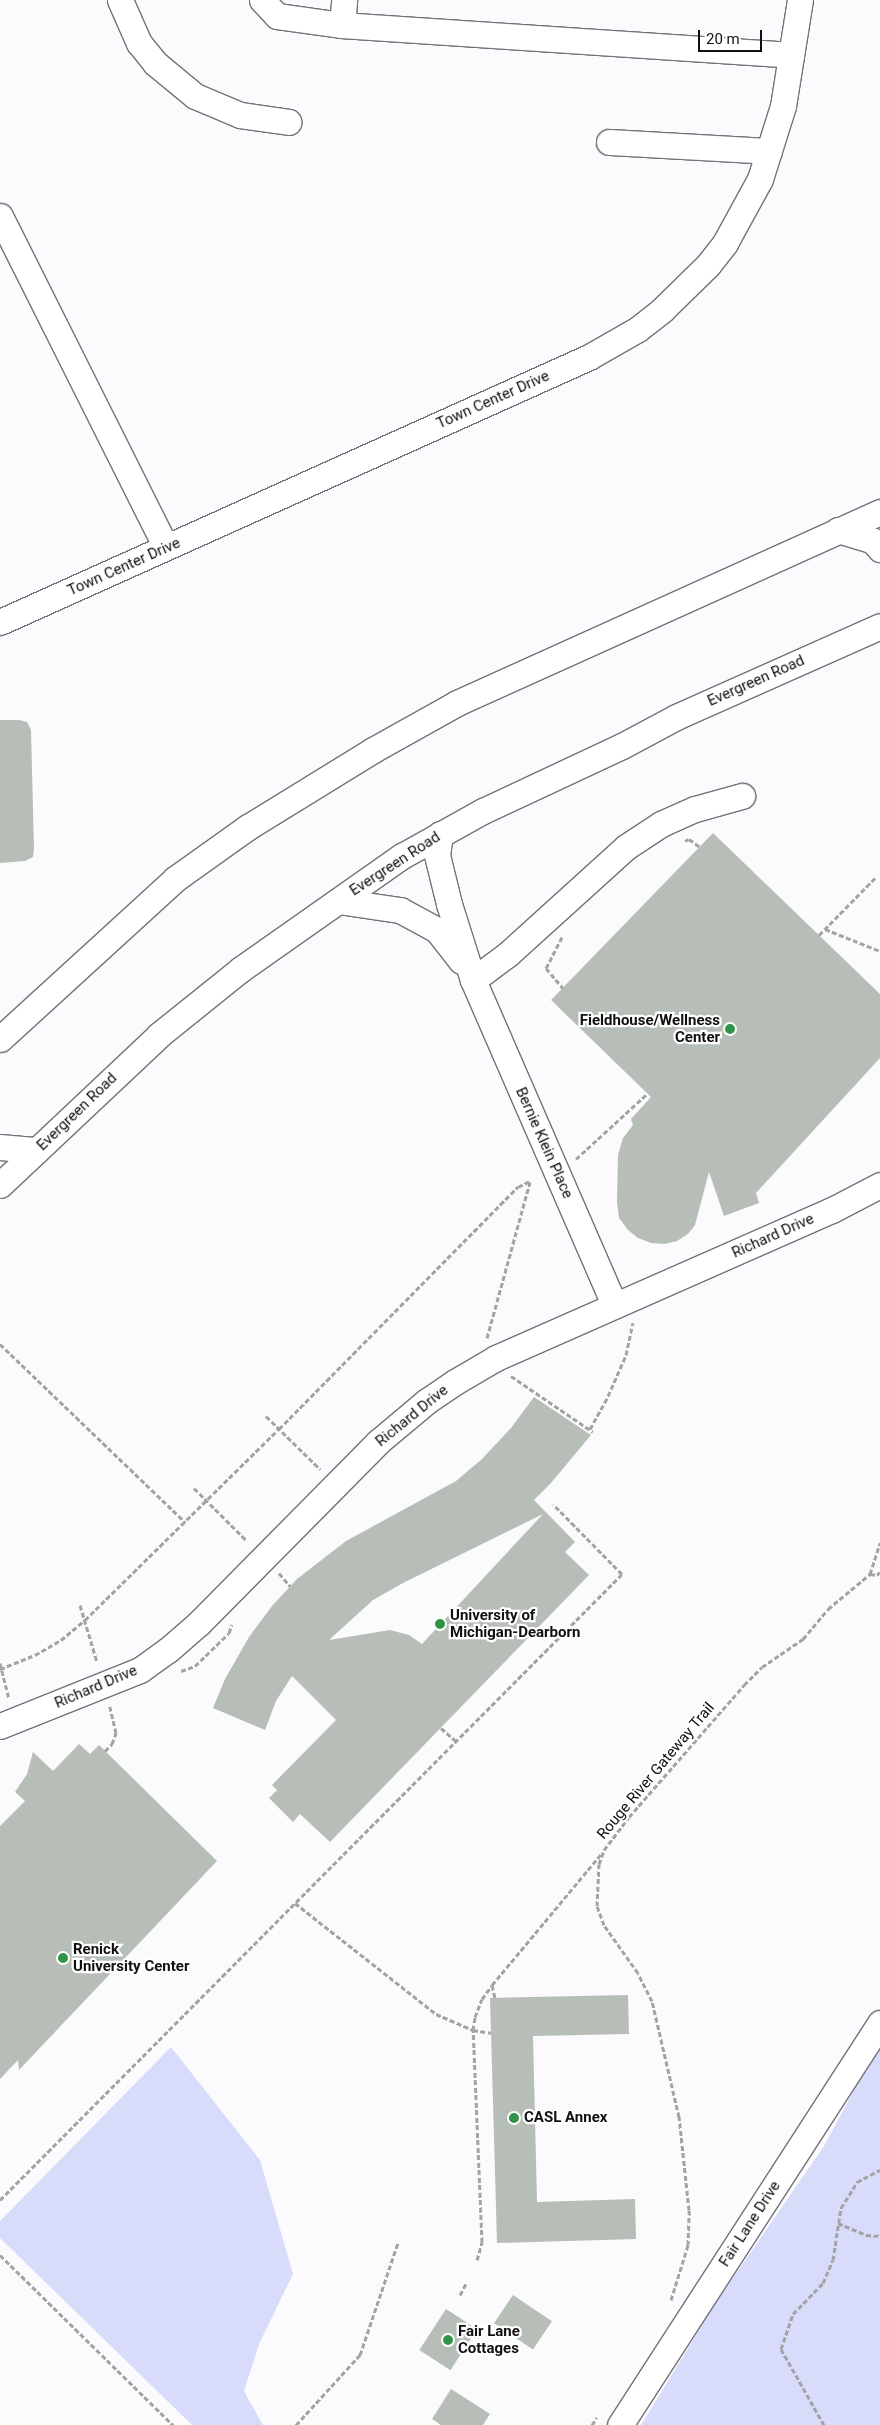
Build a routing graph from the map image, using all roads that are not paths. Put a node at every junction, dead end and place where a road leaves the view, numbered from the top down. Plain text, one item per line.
1 (120, 0) edge
2 (262, 0) edge
3 (344, 0) edge
4 (800, 0) edge
5 (342, 25) junction
6 (791, 55) junction
7 (289, 122) dead end
8 (610, 142) dead end
9 (769, 151) junction
10 (0, 216) edge
11 (880, 512) edge
12 (838, 530) junction
13 (166, 547) junction
14 (880, 549) edge
15 (0, 622) edge
16 (877, 625) edge
17 (742, 796) dead end
18 (440, 834) junction
19 (338, 901) junction
20 (473, 980) junction
21 (0, 1039) edge
22 (0, 1147) edge
23 (37, 1150) junction
24 (0, 1185) edge
25 (880, 1185) edge
26 (624, 1312) junction
27 (5, 1715) edge
28 (880, 2023) edge
29 (611, 2417) edge

1 - 7 street
2 - 5 street
3 - 5 street
4 - 6 street, Town Center Drive
5 - 6 street
6 - 9 street, Town Center Drive
8 - 9 street
9 - 13 street, Town Center Drive
10 - 13 street
11 - 12 street
12 - 14 street
12 - 21 street
13 - 15 street, Town Center Drive
16 - 18 street, Evergreen Road
17 - 20 street
18 - 19 street, Evergreen Road
18 - 20 street, Bernie Klein Place
19 - 20 street, Bernie Klein Place
19 - 23 street, Evergreen Road
20 - 26 street, Bernie Klein Place
22 - 23 street
23 - 24 street, Evergreen Road
25 - 26 street, Richard Drive
26 - 27 street, Richard Drive
28 - 29 street, Fair Lane Drive

